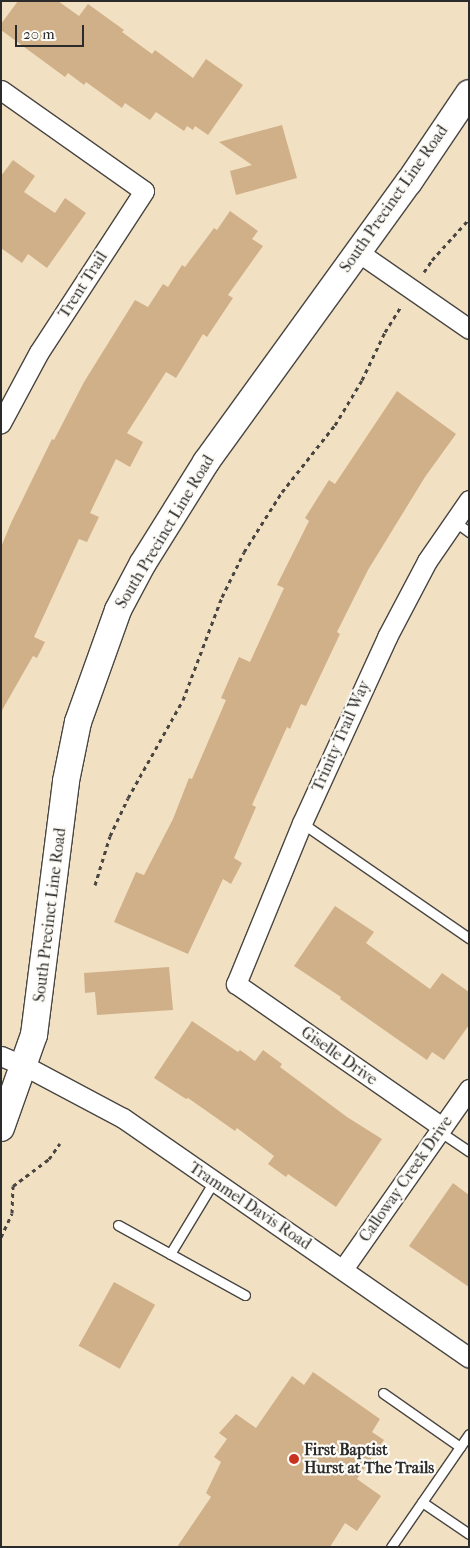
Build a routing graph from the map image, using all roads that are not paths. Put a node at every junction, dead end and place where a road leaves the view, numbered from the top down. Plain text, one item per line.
1 (1, 90) edge
2 (469, 93) edge
3 (358, 252) junction
4 (469, 329) edge
5 (1, 423) edge
6 (469, 500) edge
7 (461, 526) edge
8 (302, 823) junction
9 (469, 938) edge
10 (236, 984) joint
11 (13, 1061) edge
12 (469, 1089) edge
13 (1, 1128) edge
14 (441, 1129) junction
15 (469, 1151) edge
16 (214, 1181) junction
17 (118, 1225) dead end
18 (170, 1254) junction
19 (342, 1269) junction
20 (245, 1294) dead end
21 (469, 1358) edge
22 (383, 1393) dead end
23 (469, 1434) edge
24 (460, 1447) junction
25 (422, 1502) junction
26 (469, 1534) edge
27 (391, 1547) edge

1 - 5 street, Trent Trail
2 - 3 main road, South Precinct Line Road
3 - 4 street
3 - 11 main road, South Precinct Line Road
6 - 7 street, Trinity Trail Way
7 - 8 street, Trinity Trail Way
8 - 9 lane
8 - 10 street, Trinity Trail Way
10 - 14 street, Giselle Drive
11 - 13 main road, South Precinct Line Road
11 - 16 street, Trammel Davis Road
12 - 14 street, Calloway Creek Drive
14 - 15 lane
14 - 19 street, Calloway Creek Drive
16 - 18 lane
16 - 19 street, Trammel Davis Road
17 - 18 lane
18 - 20 lane
19 - 21 street, Trammel Davis Road
22 - 24 lane
23 - 24 lane
24 - 25 lane
25 - 26 lane
25 - 27 lane

